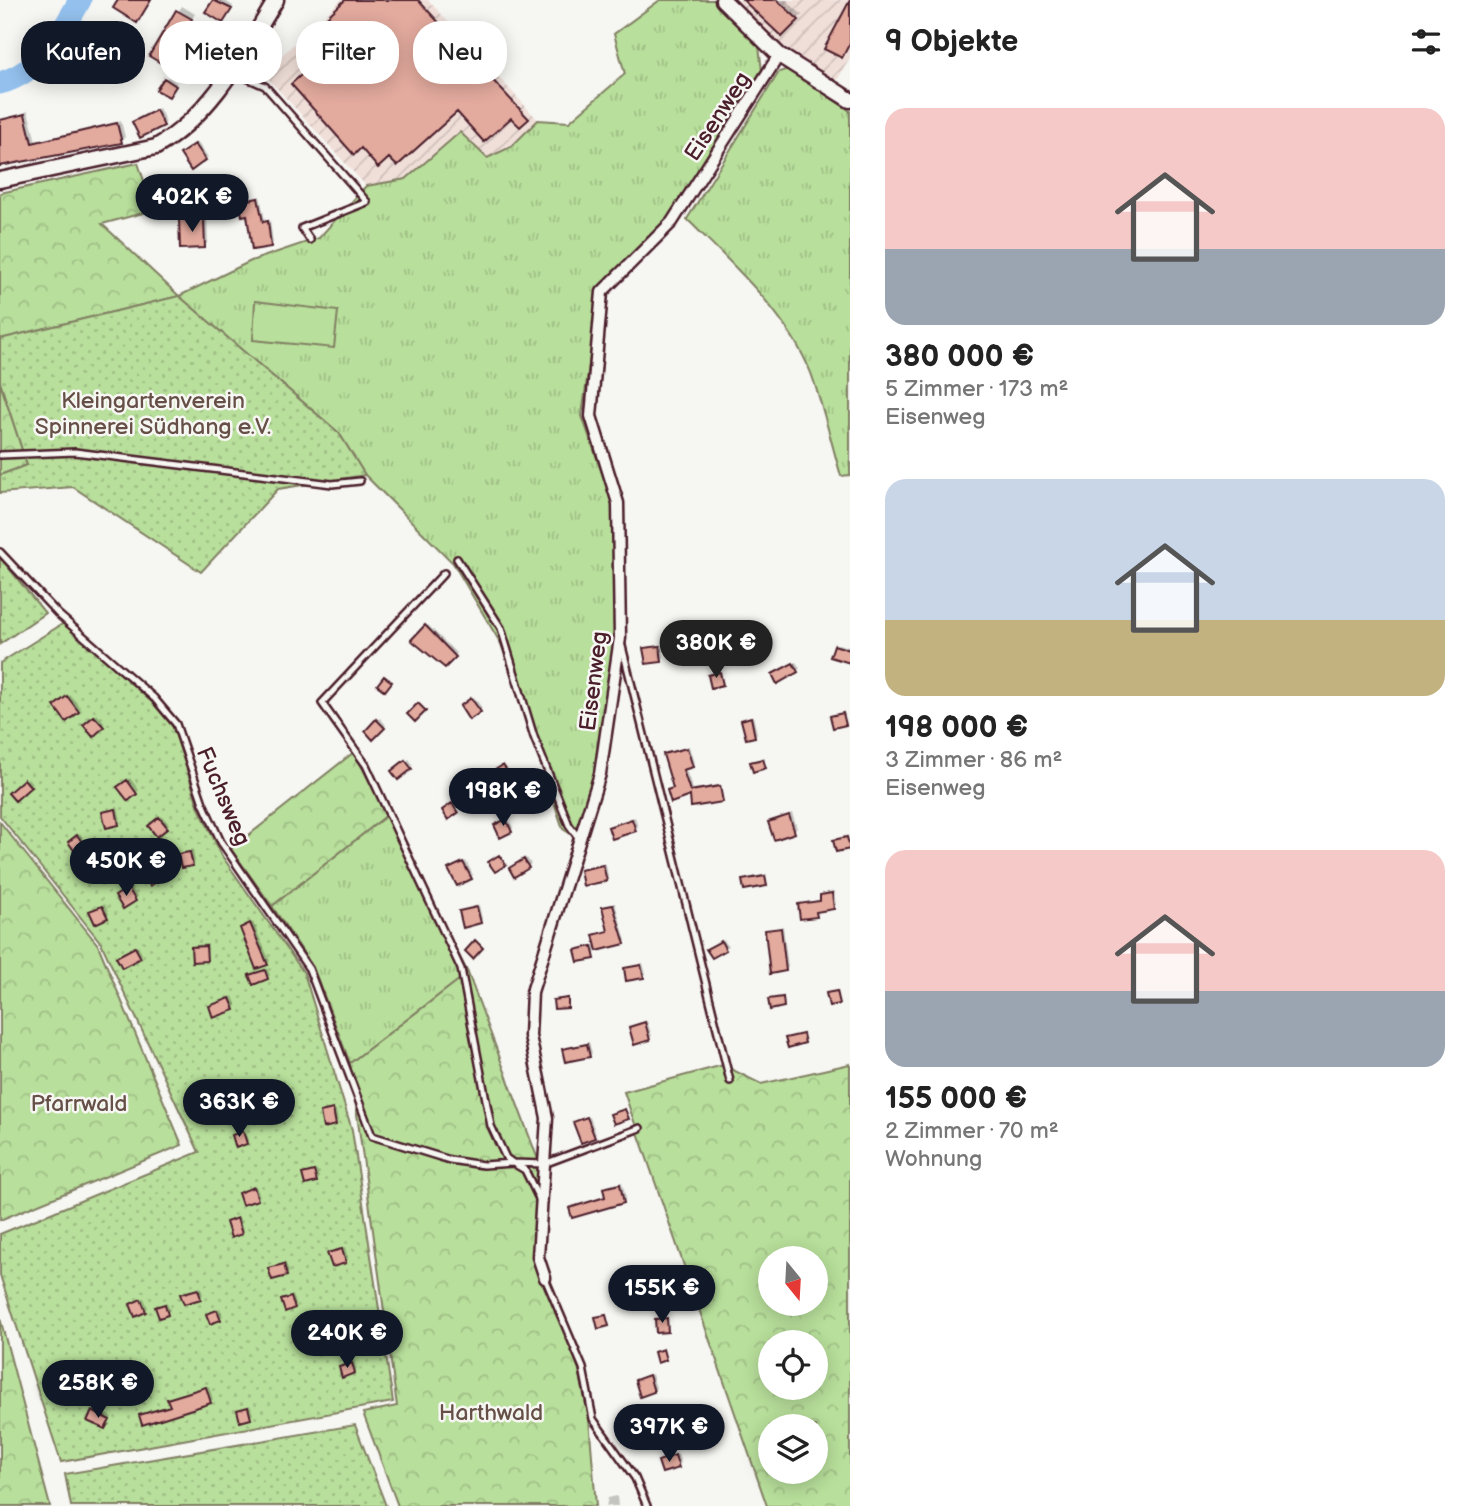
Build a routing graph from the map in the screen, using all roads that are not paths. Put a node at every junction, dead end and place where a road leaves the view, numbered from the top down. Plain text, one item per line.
1 (276, 0) edge
2 (723, 0) edge
3 (263, 21) edge
4 (779, 55) junction
5 (222, 84) edge
6 (260, 84) edge
7 (850, 100) edge
8 (0, 180) edge
9 (310, 240) dead end
10 (0, 455) edge
11 (360, 481) dead end
12 (0, 552) edge
13 (457, 559) dead end
14 (444, 573) dead end
15 (620, 638) junction
16 (580, 840) junction
17 (730, 1081) dead end
18 (640, 1128) dead end
19 (513, 1163) junction
20 (544, 1164) junction
21 (540, 1201) junction
22 (545, 1278) joint
23 (647, 1506) edge

1 - 3 main road
2 - 4 main road
4 - 7 main road
4 - 15 street, Eisenweg
5 - 8 main road
6 - 9 lane
10 - 11 lane
12 - 19 lane, Fuchsweg
13 - 16 lane
14 - 19 lane
15 - 16 street, Eisenweg
15 - 17 lane
16 - 20 street, Eisenweg
18 - 20 lane
19 - 20 lane
19 - 21 lane
20 - 21 street, Eisenweg
21 - 22 street, Eisenweg
22 - 23 lane, Eisenweg

